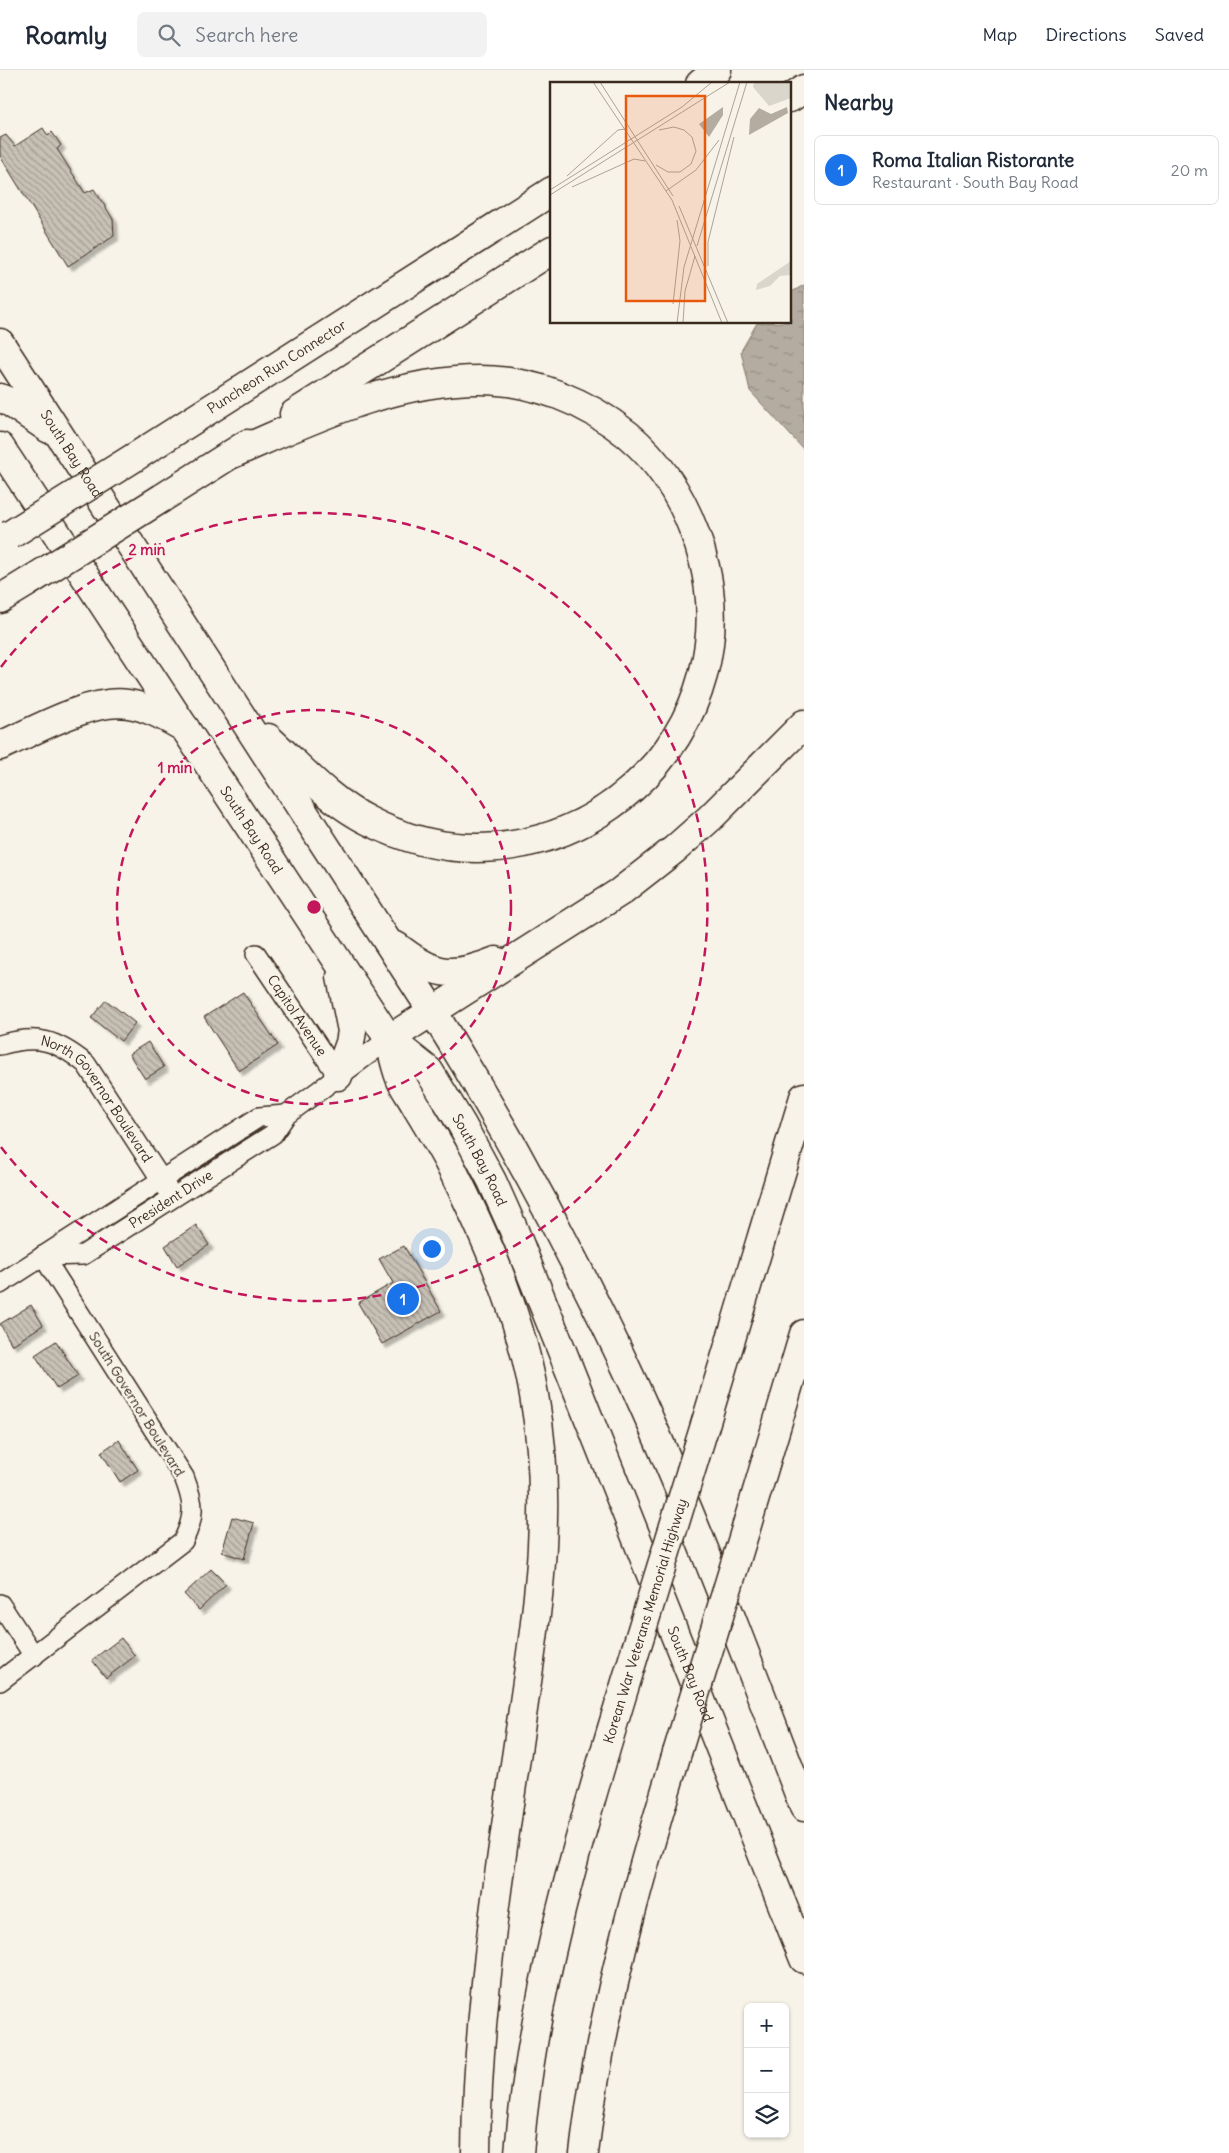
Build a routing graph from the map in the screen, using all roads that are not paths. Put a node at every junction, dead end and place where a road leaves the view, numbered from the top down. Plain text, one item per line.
1 (717, 70) edge
2 (702, 82) edge
3 (804, 89) edge
4 (792, 97) edge
5 (550, 192) edge
6 (550, 251) edge
7 (0, 343) edge
8 (0, 398) edge
9 (60, 437) junction
10 (0, 447) edge
11 (232, 454) junction
12 (5, 538) edge
13 (0, 599) edge
14 (240, 712) junction
15 (804, 724) edge
16 (186, 729) junction
17 (0, 746) edge
18 (384, 936) junction
19 (539, 944) junction
20 (256, 954) dead end
21 (336, 958) junction
22 (433, 1012) junction
23 (389, 1039) junction
24 (0, 1045) edge
25 (338, 1076) junction
26 (804, 1097) edge
27 (286, 1115) junction
28 (162, 1180) junction
29 (172, 1197) junction
30 (43, 1256) junction
31 (0, 1284) edge
32 (804, 1334) edge
33 (0, 1604) edge
34 (34, 1656) junction
35 (0, 1681) edge
36 (804, 1807) edge
37 (804, 1959) edge
38 (476, 2153) edge
39 (519, 2153) edge
40 (584, 2153) edge

1 - 2 highway
3 - 4 highway
5 - 12 highway, Puncheon Run Connector, bridge
6 - 11 highway
7 - 9 highway, South Bay Road
8 - 9 highway
9 - 14 highway, South Bay Road
10 - 16 highway, South Bay Road
11 - 13 highway, bridge
11 - 14 highway
14 - 18 highway, South Bay Road
15 - 19 highway
16 - 17 highway
16 - 21 highway, South Bay Road
18 - 19 highway
18 - 22 highway, South Bay Road
19 - 22 highway
20 - 25 street, Capitol Avenue
21 - 23 highway, South Bay Road
21 - 25 highway
22 - 23 highway
22 - 36 highway, South Bay Road
23 - 25 street, President Drive
23 - 37 highway, South Bay Road
23 - 38 highway
24 - 28 street, North Governor Boulevard
25 - 27 street, President Drive
26 - 39 highway, Korean War Veterans Memorial Highway, bridge
27 - 28 street, President Drive
27 - 29 street, President Drive
28 - 29 street, North Governor Boulevard
28 - 30 street, President Drive
29 - 30 street, President Drive
30 - 31 street, President Drive
30 - 34 street, South Governor Boulevard
32 - 40 highway, bridge
33 - 34 street
34 - 35 street, South Governor Boulevard

